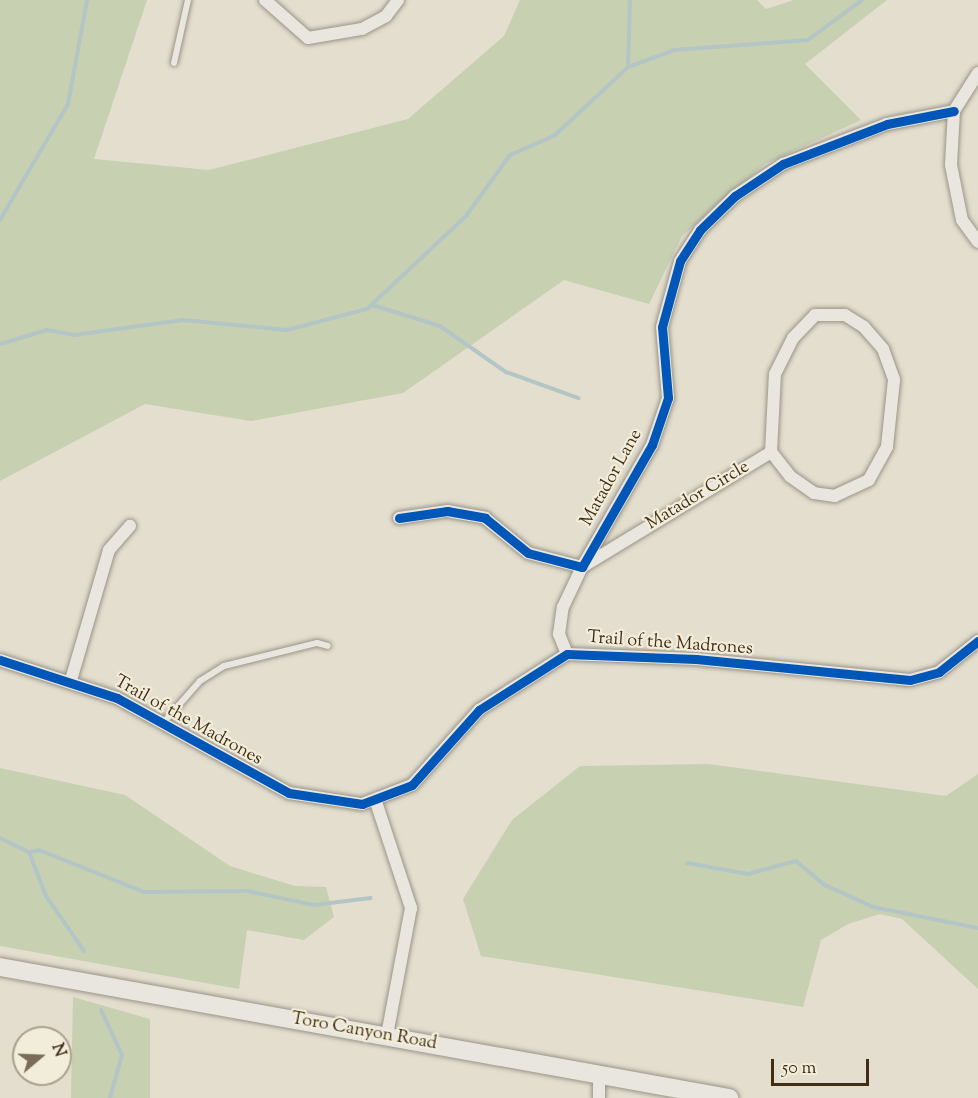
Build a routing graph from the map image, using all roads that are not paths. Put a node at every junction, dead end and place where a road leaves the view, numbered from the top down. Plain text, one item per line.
1 (188, 0) edge
2 (265, 0) edge
3 (398, 0) edge
4 (174, 63) dead end
5 (978, 73) edge
6 (954, 111) junction
7 (978, 242) edge
8 (771, 452) junction
9 (399, 518) dead end
10 (130, 526) dead end
11 (626, 540) joint
12 (582, 567) junction
13 (978, 641) edge
14 (328, 646) dead end
15 (567, 654) junction
16 (0, 660) edge
17 (71, 680) junction
18 (163, 723) junction
19 (376, 802) junction
20 (0, 967) edge
21 (387, 1035) junction
22 (599, 1075) junction
23 (599, 1098) edge
24 (729, 1098) edge

1 - 4 lane
2 - 3 street
5 - 6 street
6 - 7 street
6 - 12 street, Matador Lane
8 - 8 street, Matador Circle
8 - 11 street, Matador Circle
9 - 12 street
10 - 17 street
11 - 12 street, Matador Lane
12 - 15 street, Matador Lane
13 - 15 street, Trail of the Madrones
14 - 18 lane
15 - 19 street, Trail of the Madrones
16 - 17 street, Trail of the Madrones
17 - 18 street, Trail of the Madrones
18 - 19 street, Trail of the Madrones
19 - 21 street
20 - 21 street, Toro Canyon Road
21 - 22 street, Toro Canyon Road
22 - 23 street
22 - 24 street, Toro Canyon Road

